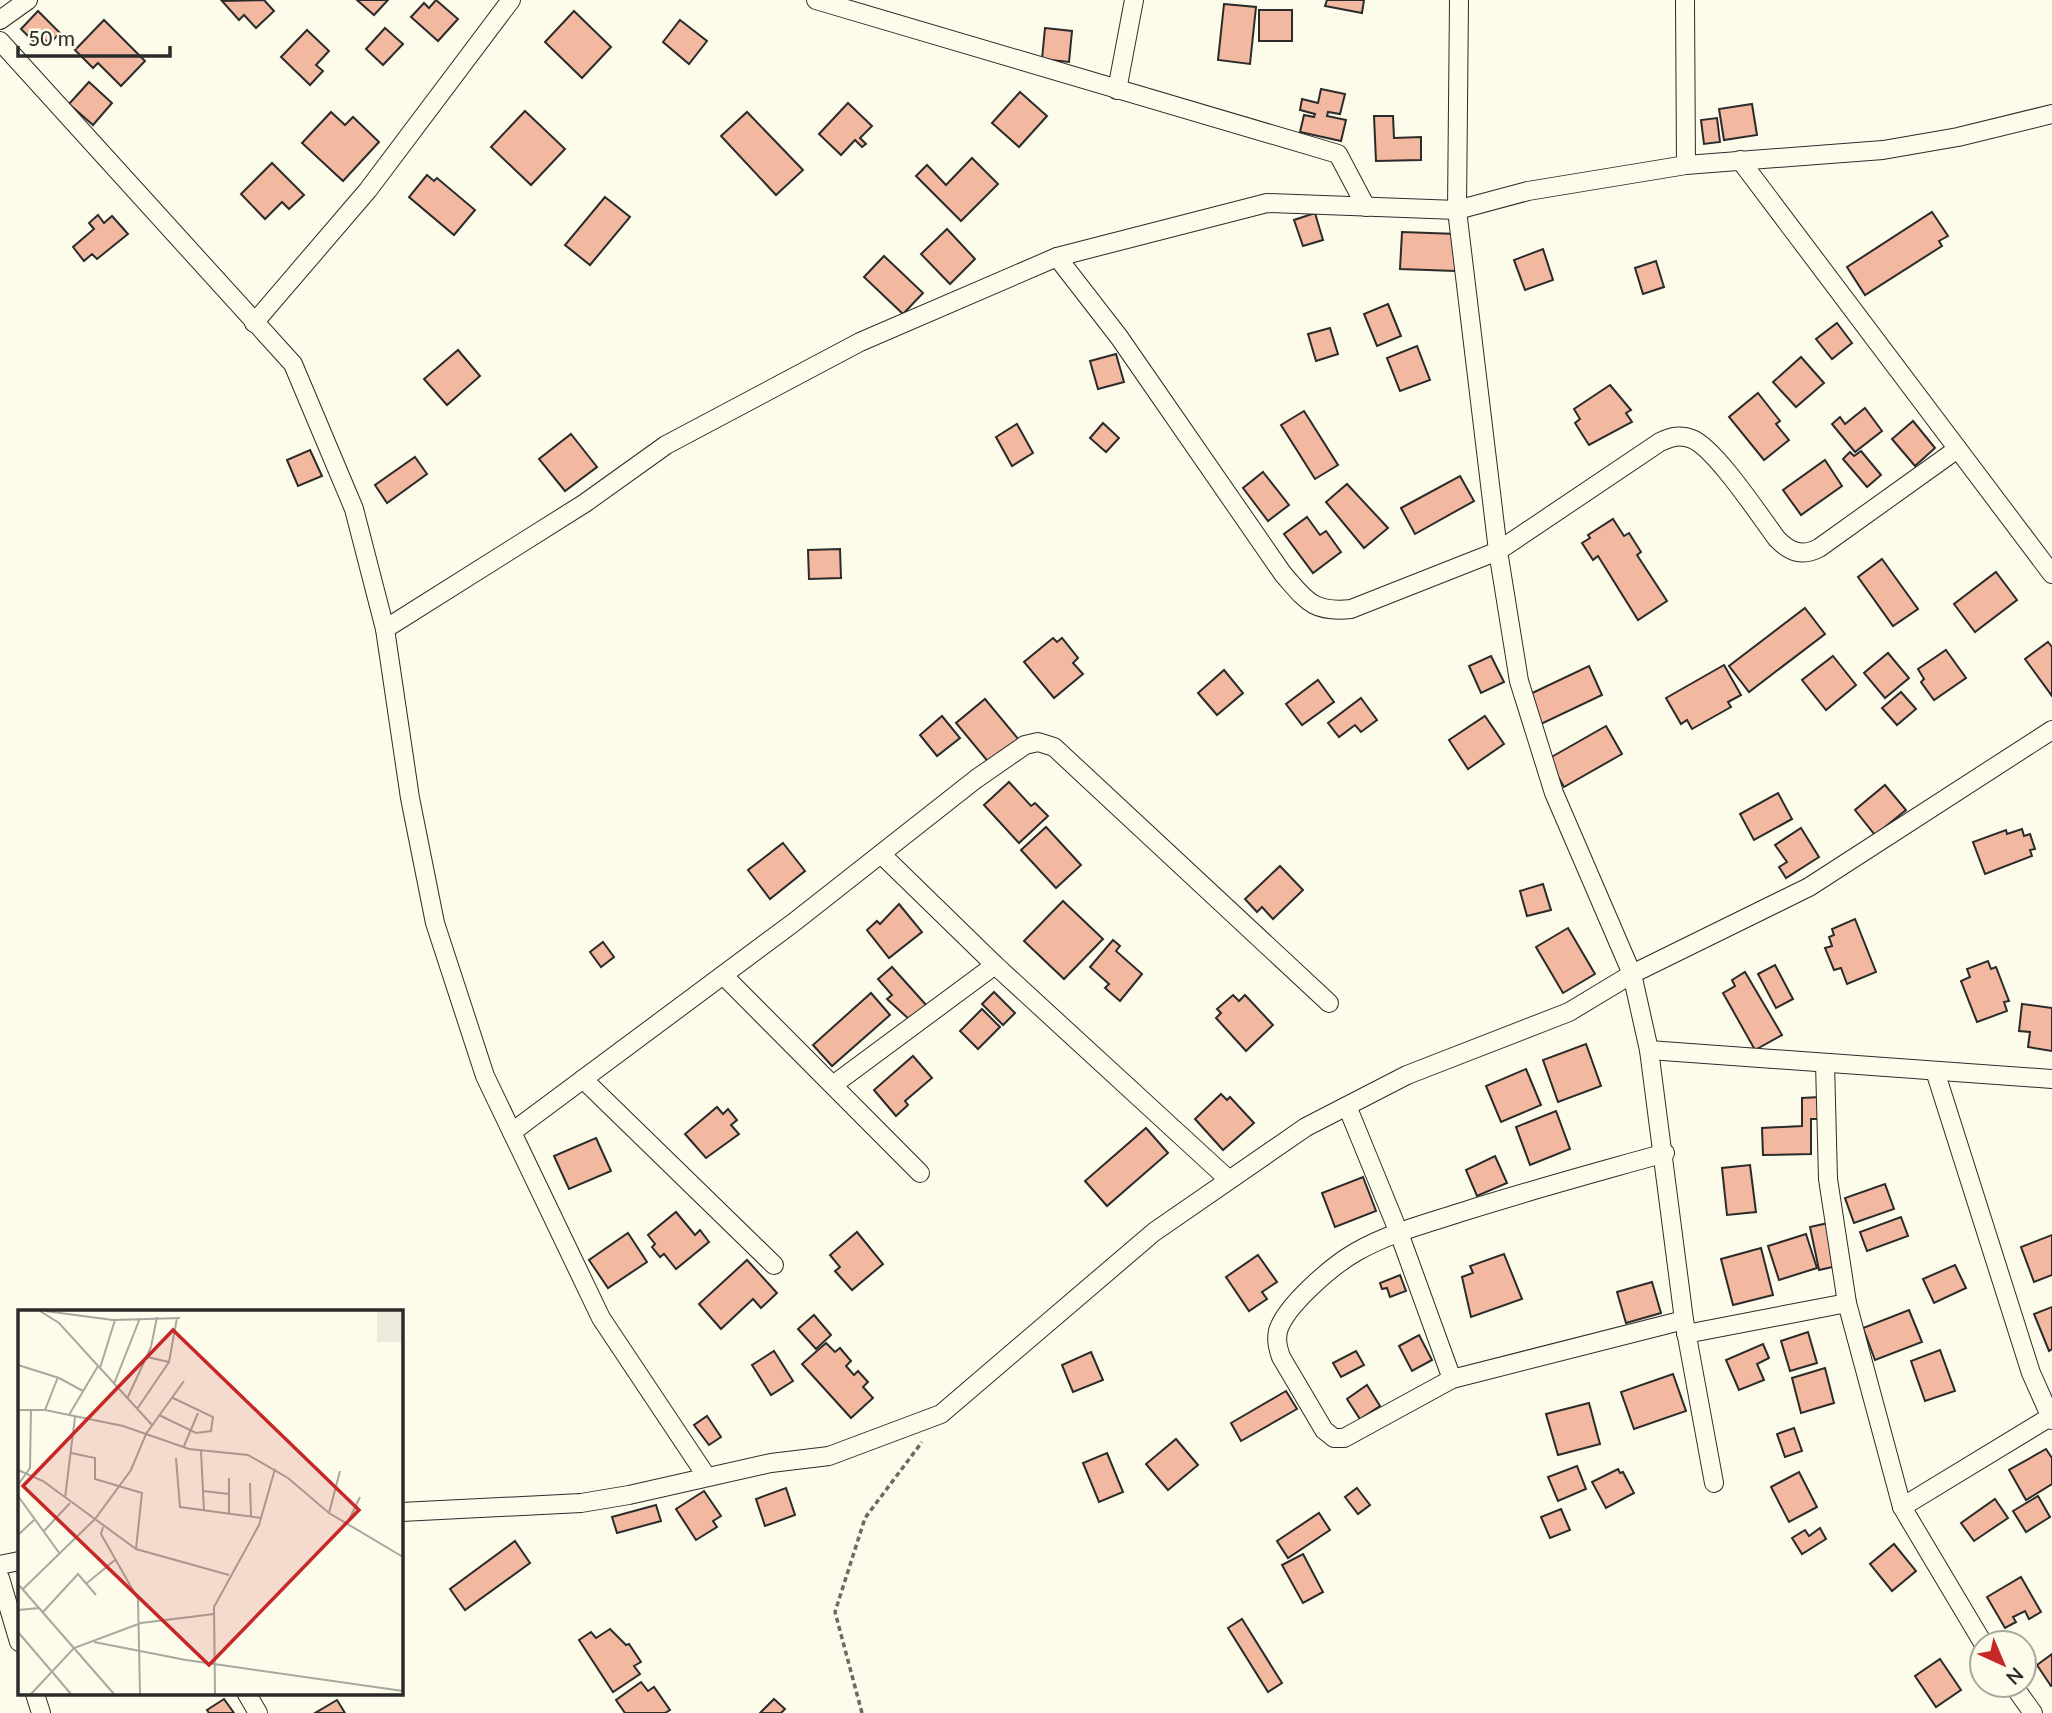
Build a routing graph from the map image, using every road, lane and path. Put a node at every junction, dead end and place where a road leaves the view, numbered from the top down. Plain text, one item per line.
1 (28, 0) edge
2 (511, 0) edge
3 (816, 0) edge
4 (1134, 0) edge
5 (1459, 0) edge
6 (1685, 0) edge
7 (0, 20) edge
8 (0, 41) edge
9 (1117, 90) junction
10 (2052, 114) edge
11 (1740, 160) junction
12 (1686, 165) junction
13 (1366, 206) junction
14 (1457, 210) junction
15 (1057, 257) junction
16 (254, 323) junction
17 (1956, 450) junction
18 (1498, 551) junction
19 (2052, 574) edge
20 (385, 629) junction
21 (2052, 730) edge
22 (881, 854) junction
23 (995, 965) junction
24 (1632, 974) junction
25 (723, 975) junction
26 (1329, 1003) dead end
27 (1650, 1051) junction
28 (1825, 1063) junction
29 (1935, 1071) junction
30 (583, 1079) junction
31 (2052, 1079) edge
32 (833, 1086) junction
33 (1347, 1106) junction
34 (512, 1132) junction
35 (1665, 1153) junction
36 (920, 1173) dead end
37 (1228, 1179) junction
38 (1399, 1233) junction
39 (774, 1265) dead end
40 (1847, 1303) junction
41 (1685, 1327) junction
42 (1451, 1379) junction
43 (941, 1414) junction
44 (2051, 1418) edge
45 (707, 1478) junction
46 (1714, 1483) dead end
47 (1902, 1507) junction
48 (402, 1512) edge
49 (18, 1561) edge
50 (0, 1565) edge
51 (0, 1578) edge
52 (1975, 1629) edge
53 (18, 1639) edge
54 (36, 1696) edge
55 (248, 1696) edge
56 (41, 1713) edge
57 (258, 1713) edge
58 (862, 1713) edge

1 - 7 street
2 - 16 street
3 - 9 street
4 - 9 street
5 - 14 street
6 - 12 street
8 - 16 street
9 - 13 street
10 - 11 street
11 - 12 street
11 - 17 street
12 - 14 street
13 - 14 street
13 - 15 street
14 - 18 street
15 - 18 street
15 - 20 street
16 - 20 street
17 - 18 street
17 - 19 street
18 - 24 street
20 - 34 street
21 - 24 street
22 - 23 street
22 - 25 street
22 - 26 street
23 - 32 street
23 - 37 street
24 - 27 street
24 - 33 street
25 - 30 street
25 - 32 street
27 - 28 street
27 - 35 street
28 - 29 street
28 - 40 street
29 - 31 street
29 - 44 street
30 - 34 street
30 - 39 street
32 - 36 street
33 - 37 street
33 - 38 street
34 - 45 street
35 - 38 street
35 - 41 street
37 - 43 street
38 - 42 street
38 - 42 street
40 - 41 street
40 - 47 street
41 - 42 street
41 - 46 street
43 - 45 street
43 - 58 path
44 - 47 street
45 - 48 street
47 - 52 street
49 - 50 street
51 - 53 street
54 - 56 street
55 - 57 street

